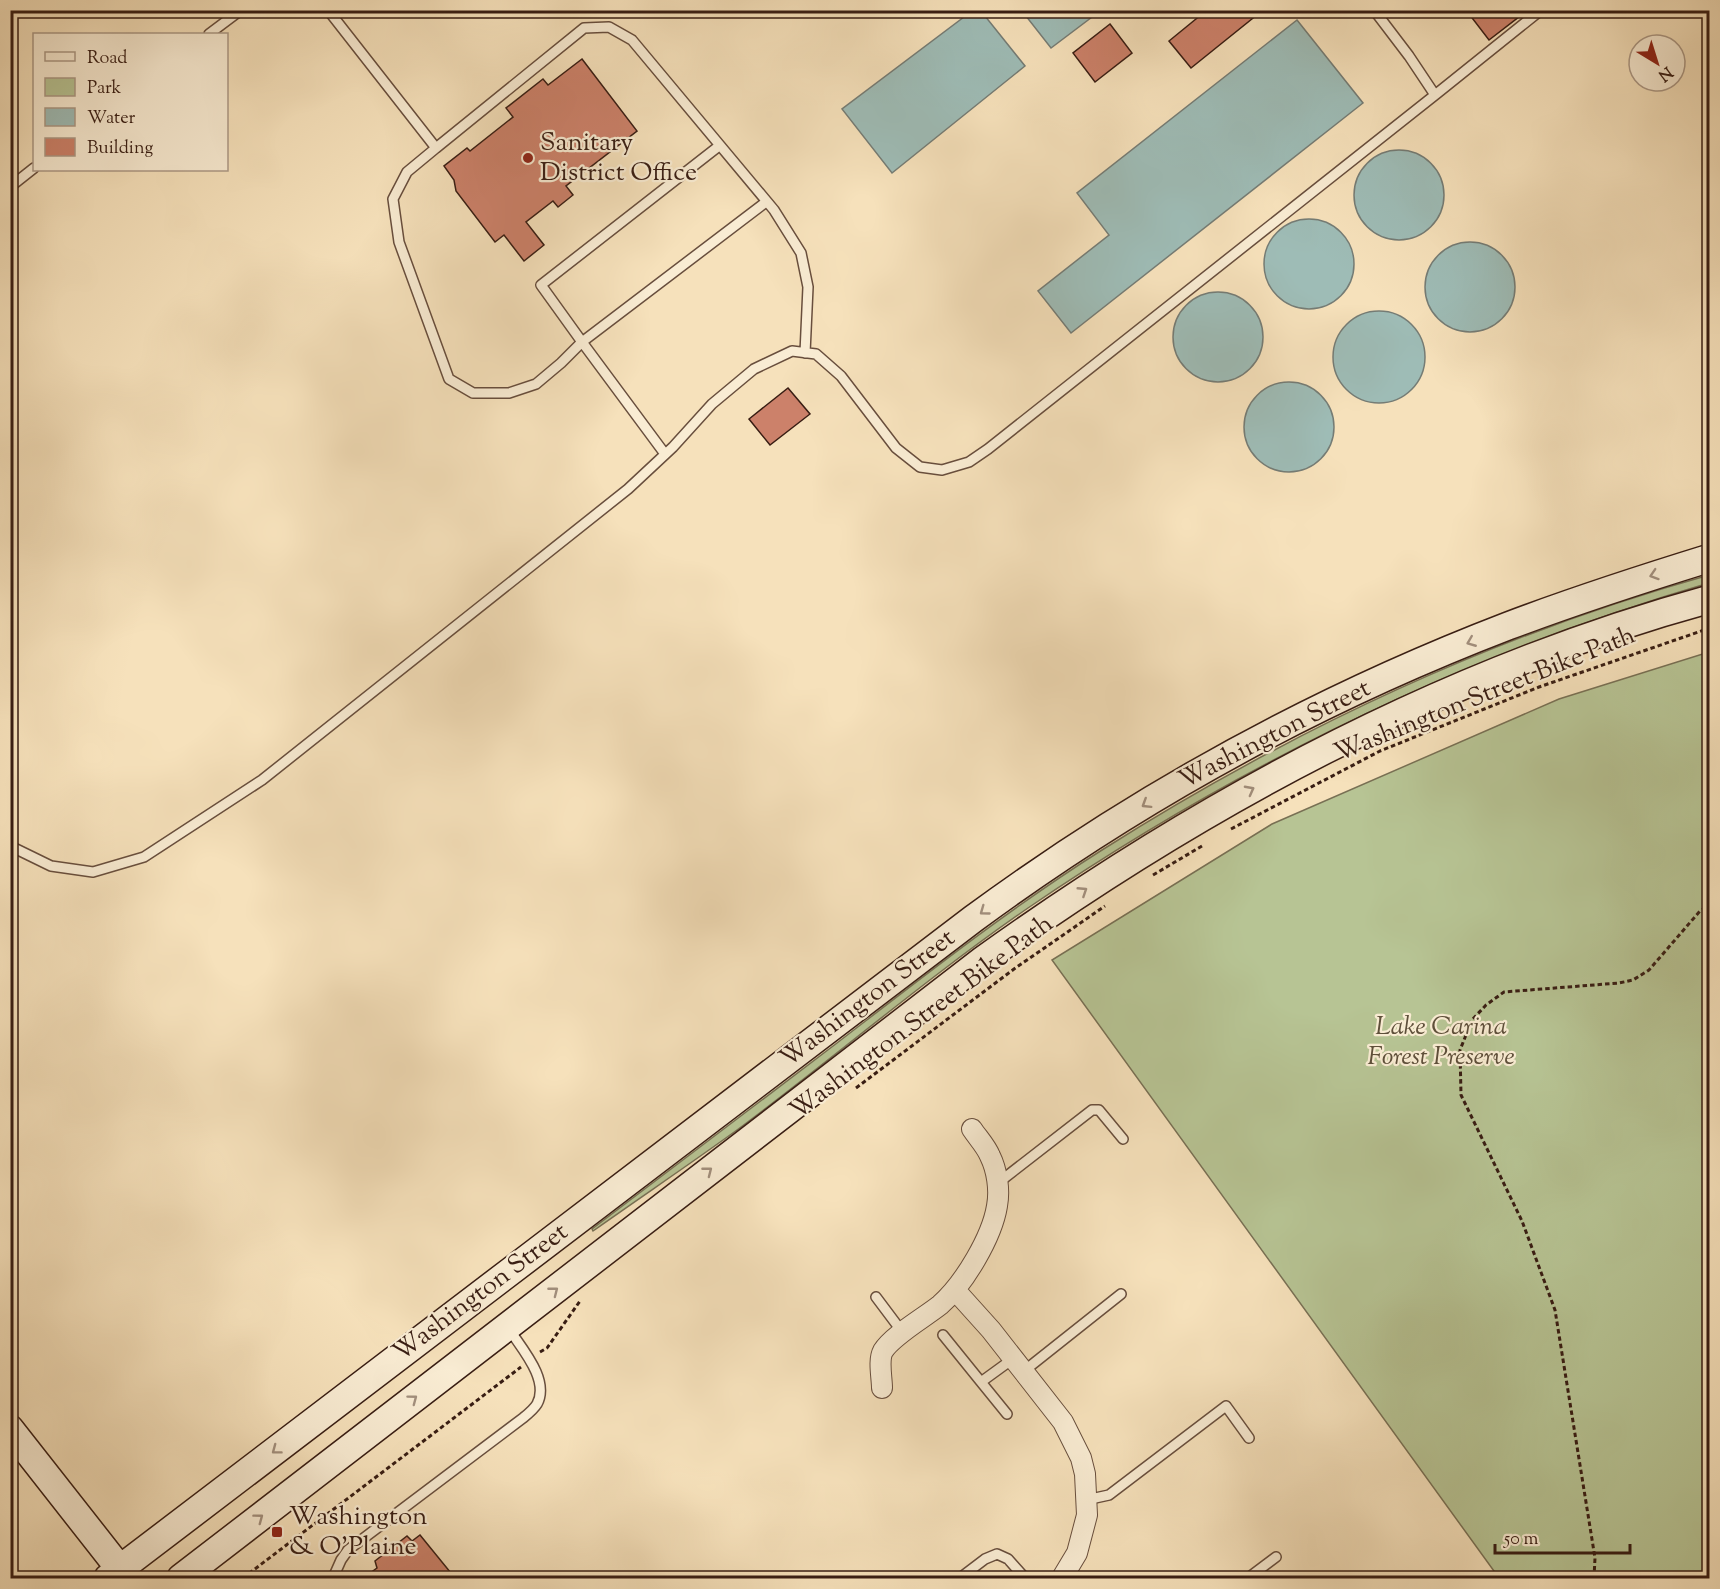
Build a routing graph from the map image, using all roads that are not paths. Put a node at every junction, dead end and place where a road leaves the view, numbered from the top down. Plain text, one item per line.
1 (241, 10) edge
2 (328, 10) edge
3 (1374, 10) edge
4 (1541, 10) edge
5 (211, 33) edge
6 (1435, 94) junction
7 (719, 146) junction
8 (436, 148) junction
9 (33, 169) edge
10 (10, 187) edge
11 (766, 202) junction
12 (582, 342) junction
13 (805, 353) junction
14 (665, 454) junction
15 (1710, 558) edge
16 (1710, 599) edge
17 (10, 846) edge
18 (972, 1129) dead end
19 (1123, 1138) dead end
20 (998, 1183) junction
21 (955, 1290) junction
22 (1121, 1294) dead end
23 (876, 1297) dead end
24 (508, 1327) junction
25 (903, 1333) junction
26 (943, 1335) dead end
27 (1019, 1365) junction
28 (981, 1382) junction
29 (882, 1388) dead end
30 (1007, 1414) dead end
31 (10, 1429) edge
32 (1250, 1438) dead end
33 (1086, 1500) junction
34 (1276, 1557) dead end
35 (118, 1575) edge
36 (181, 1578) edge
37 (333, 1578) edge
38 (960, 1578) edge
39 (1025, 1578) edge
40 (1062, 1578) edge
41 (1248, 1578) edge

1 - 5 lane
2 - 8 lane
3 - 6 lane
4 - 6 lane
6 - 13 lane
7 - 8 lane
7 - 11 lane
7 - 12 lane
8 - 12 lane
9 - 10 lane
11 - 12 lane
11 - 13 lane
12 - 14 lane
13 - 14 lane
14 - 17 lane
15 -> 35 main road, Washington Street
24 -> 16 main road, Washington Street
18 - 20 street
19 - 20 lane
20 - 21 street
21 - 25 street
21 - 27 street
22 - 27 lane
23 - 25 lane
36 -> 24 main road, Washington Street
24 - 37 lane
25 - 29 street
26 - 28 lane
27 - 28 lane
27 - 33 street
28 - 30 lane
31 - 35 main road
32 - 33 lane
33 - 40 street
34 - 41 lane
38 - 39 lane

